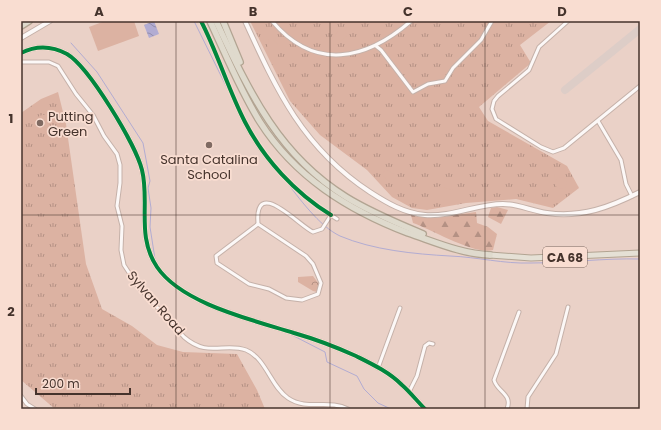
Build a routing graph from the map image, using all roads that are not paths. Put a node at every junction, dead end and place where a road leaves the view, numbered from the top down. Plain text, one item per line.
1 (29, 21) edge
2 (50, 21) edge
3 (201, 21) edge
4 (210, 21) edge
5 (216, 21) edge
6 (223, 21) edge
7 (245, 21) edge
8 (272, 21) edge
9 (412, 21) edge
10 (492, 21) edge
11 (568, 21) edge
12 (21, 26) edge
13 (21, 38) edge
14 (376, 46) junction
15 (21, 53) edge
16 (21, 62) edge
17 (640, 86) edge
18 (256, 101) junction
19 (598, 121) junction
20 (640, 192) edge
21 (632, 196) junction
22 (330, 215) junction
23 (337, 219) dead end
24 (258, 224) junction
25 (640, 253) edge
26 (490, 255) junction
27 (568, 307) dead end
28 (400, 308) dead end
29 (519, 312) dead end
30 (433, 344) dead end
31 (378, 368) junction
32 (409, 393) junction
33 (21, 396) edge
34 (312, 407) edge
35 (35, 409) edge
36 (348, 409) edge
37 (424, 409) edge
38 (507, 409) edge
39 (527, 409) edge

1 - 12 highway
2 - 13 street
3 - 22 street
4 - 26 highway, CA 68
5 - 18 highway, CA 68
6 - 18 highway
7 - 21 street
8 - 14 street
9 - 14 street
10 - 14 street
11 - 19 street
15 - 31 street
16 - 34 street, Sylvan Road
17 - 19 street
18 - 26 highway, CA 68
19 - 21 street
20 - 21 street
22 - 23 street
22 - 24 street
24 - 24 street
25 - 26 highway, CA 68
27 - 39 street
28 - 31 street
29 - 38 street
30 - 32 street
31 - 32 street
32 - 37 street
33 - 35 street
34 - 36 street, Sylvan Road

